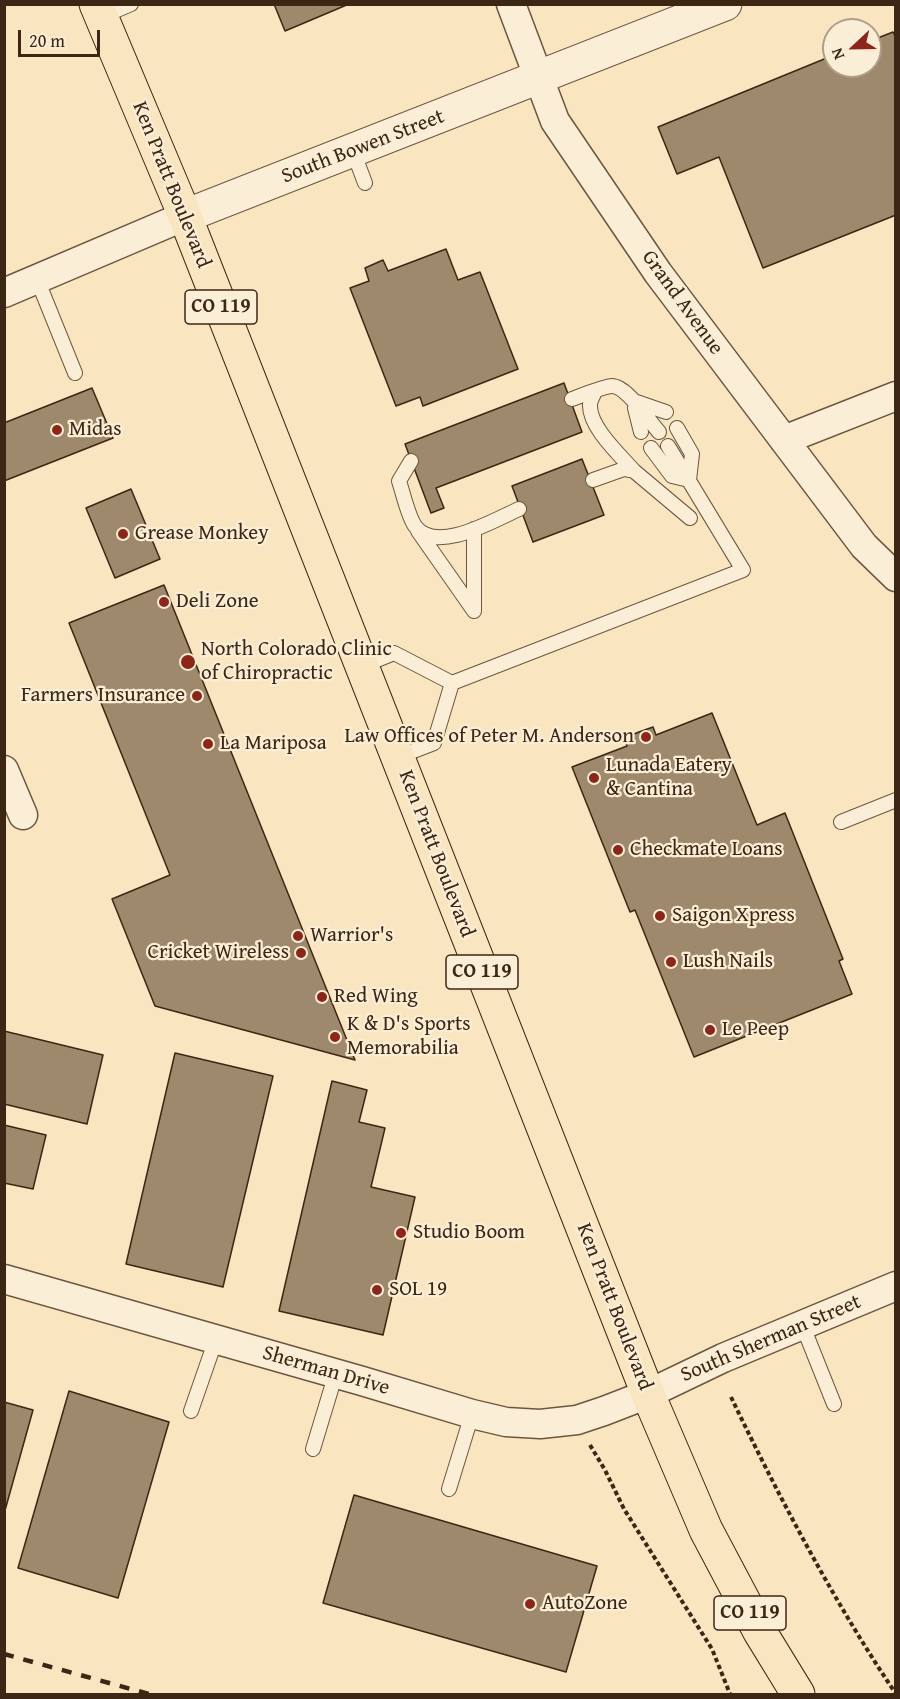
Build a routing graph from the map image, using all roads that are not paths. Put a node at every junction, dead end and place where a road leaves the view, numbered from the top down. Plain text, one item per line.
1 (131, 4) edge
2 (511, 4) edge
3 (724, 4) edge
4 (98, 11) edge
5 (538, 78) junction
6 (353, 151) junction
7 (365, 183) dead end
8 (185, 216) junction
9 (37, 279) junction
10 (4, 293) edge
11 (75, 374) dead end
12 (596, 392) junction
13 (896, 396) edge
14 (572, 399) dead end
15 (633, 400) junction
16 (666, 412) dead end
17 (677, 428) dead end
18 (641, 432) dead end
19 (659, 432) dead end
20 (784, 440) junction
21 (668, 446) dead end
22 (651, 448) dead end
23 (411, 462) dead end
24 (634, 471) junction
25 (593, 480) dead end
26 (689, 480) junction
27 (519, 509) dead end
28 (690, 518) dead end
29 (416, 526) junction
30 (474, 529) junction
31 (896, 577) edge
32 (362, 666) junction
33 (452, 683) junction
34 (398, 757) junction
35 (4, 770) edge
36 (896, 800) edge
37 (23, 815) dead end
38 (841, 822) dead end
39 (4, 1278) edge
40 (896, 1286) edge
41 (802, 1324) junction
42 (216, 1339) junction
43 (336, 1373) junction
44 (648, 1394) junction
45 (834, 1404) dead end
46 (191, 1411) dead end
47 (472, 1414) junction
48 (313, 1449) dead end
49 (449, 1489) dead end
50 (798, 1695) edge

1 - 4 lane
2 - 5 street, Grand Avenue
3 - 5 street, South Bowen Street
4 - 8 highway, Ken Pratt Boulevard / CO 119
5 - 6 street, South Bowen Street
5 - 20 street, Grand Avenue
6 - 7 lane
6 - 8 street, South Bowen Street
8 - 9 street, South Bowen Street
8 - 32 highway, Ken Pratt Boulevard / CO 119
9 - 10 street, South Bowen Street
9 - 11 lane
12 - 14 lane
12 - 15 lane
12 - 24 lane
13 - 20 street
15 - 16 lane
15 - 18 lane
15 - 19 lane
17 - 26 lane
20 - 31 street, Grand Avenue
21 - 26 lane
22 - 26 lane
23 - 29 lane
24 - 25 lane
24 - 28 lane
26 - 33 lane
27 - 30 lane
29 - 30 lane
29 - 30 lane
32 - 33 lane
32 - 34 highway, Ken Pratt Boulevard / CO 119
33 - 34 lane
34 - 44 highway, Ken Pratt Boulevard / CO 119
35 - 37 street
36 - 38 lane
39 - 42 street, Sherman Drive
40 - 41 street, South Sherman Street
41 - 44 street, South Sherman Street
41 - 45 lane
42 - 43 street, Sherman Drive
42 - 46 lane
43 - 47 street, Sherman Drive
43 - 48 lane
44 - 47 street, Sherman Drive
44 - 50 highway, Ken Pratt Boulevard / CO 119
47 - 49 lane

